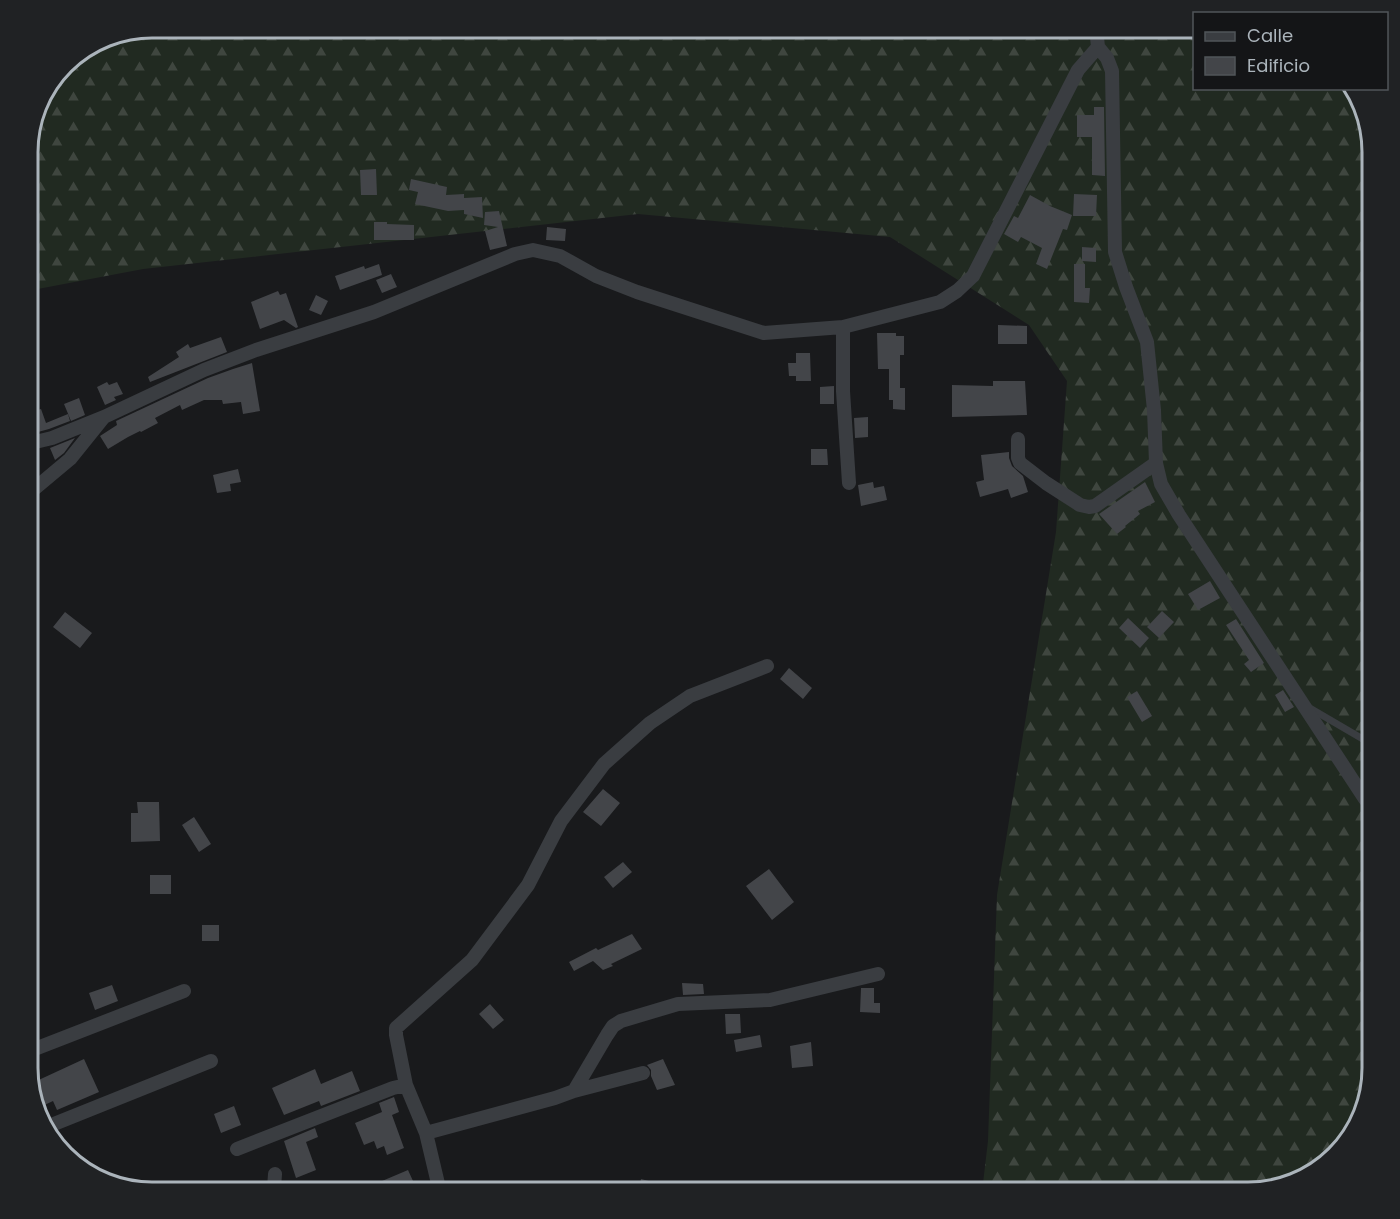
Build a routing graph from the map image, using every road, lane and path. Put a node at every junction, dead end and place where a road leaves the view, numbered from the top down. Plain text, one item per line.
1 (1097, 38) edge
2 (1098, 47) junction
3 (843, 327) junction
4 (104, 417) junction
5 (1018, 439) dead end
6 (38, 441) edge
7 (1156, 463) junction
8 (849, 483) dead end
9 (38, 486) edge
10 (767, 666) dead end
11 (1304, 704) junction
12 (1362, 738) edge
13 (1362, 794) edge
14 (878, 974) dead end
15 (184, 991) dead end
16 (38, 1048) edge
17 (211, 1061) dead end
18 (643, 1073) dead end
19 (406, 1085) junction
20 (574, 1091) junction
21 (53, 1124) edge
22 (426, 1132) junction
23 (237, 1149) dead end
24 (275, 1174) dead end
25 (274, 1182) edge
26 (438, 1182) edge

1 - 2 street
2 - 3 street
2 - 7 street
3 - 4 street
3 - 8 street
4 - 6 street
4 - 9 street
5 - 7 street
7 - 11 street
10 - 19 street
11 - 12 lane
11 - 13 street
14 - 20 street
15 - 16 street
17 - 21 street
18 - 20 street
19 - 22 street
19 - 23 street
20 - 22 street
22 - 26 street
24 - 25 street

